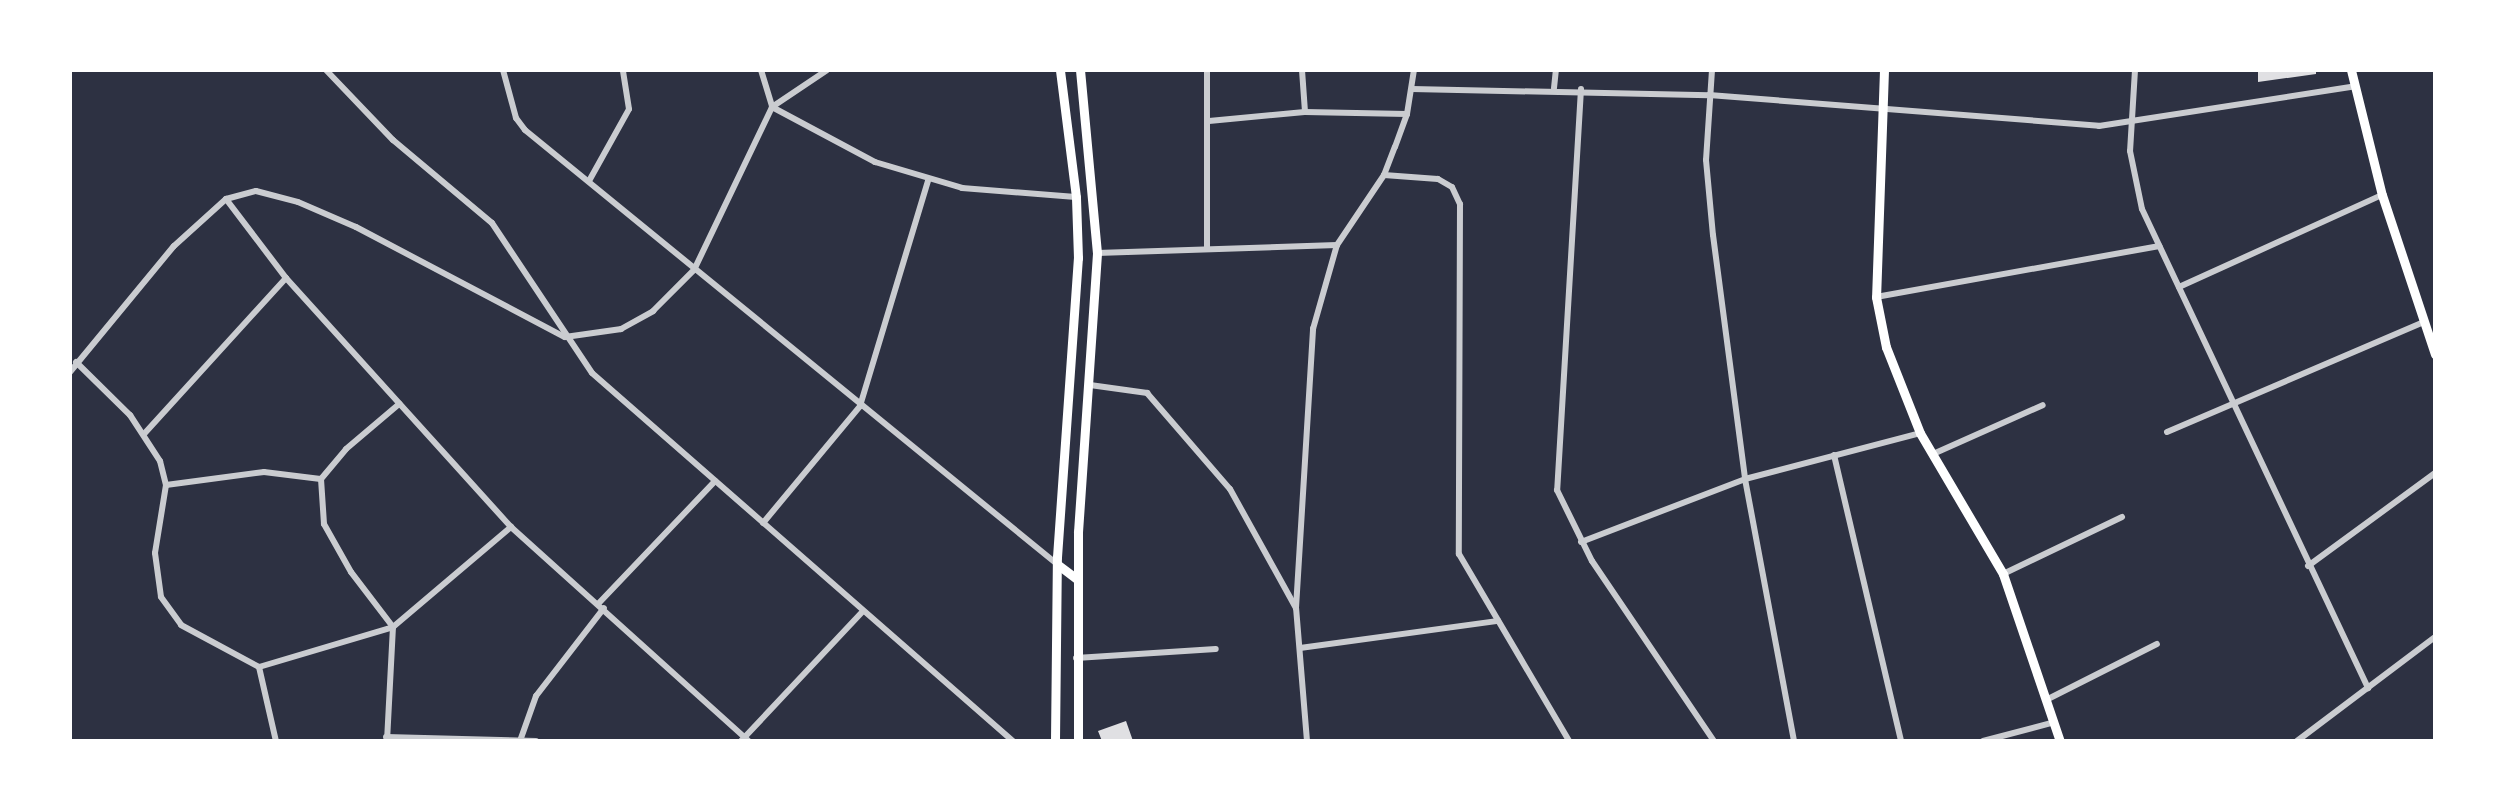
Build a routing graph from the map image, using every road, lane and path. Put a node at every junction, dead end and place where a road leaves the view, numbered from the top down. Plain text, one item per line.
1 (326, 70) edge
2 (503, 70) edge
3 (623, 70) edge
4 (761, 70) edge
5 (827, 70) edge
6 (1060, 70) edge
7 (1080, 70) edge
8 (1207, 70) edge
9 (1302, 70) edge
10 (1414, 70) edge
11 (1556, 70) edge
12 (1712, 70) edge
13 (1884, 70) edge
14 (2135, 70) edge
15 (2351, 70) edge
16 (2352, 87) junction
17 (1554, 88) junction
18 (1412, 89) junction
19 (1581, 89) junction
20 (1709, 95) junction
21 (1884, 106) junction
22 (772, 107) junction
23 (1305, 112) junction
24 (1407, 114) junction
25 (1209, 121) junction
26 (2130, 123) junction
27 (1384, 175) junction
28 (589, 181) junction
29 (928, 181) junction
30 (2382, 195) junction
31 (1076, 197) junction
32 (226, 199) junction
33 (1337, 245) junction
34 (2159, 246) junction
35 (1207, 249) junction
36 (1097, 253) junction
37 (694, 270) junction
38 (286, 278) junction
39 (2179, 287) junction
40 (1876, 297) junction
41 (2424, 322) junction
42 (565, 337) junction
43 (2435, 354) edge
44 (76, 362) junction
45 (70, 372) edge
46 (1090, 385) junction
47 (2236, 401) junction
48 (399, 404) junction
49 (2043, 405) dead end
50 (860, 406) junction
51 (2167, 432) dead end
52 (1920, 433) junction
53 (144, 434) junction
54 (1933, 454) junction
55 (1834, 455) junction
56 (2435, 473) edge
57 (321, 479) junction
58 (1745, 479) junction
59 (715, 481) junction
60 (166, 485) junction
61 (2122, 517) dead end
62 (763, 523) junction
63 (511, 527) junction
64 (1581, 542) junction
65 (1057, 564) junction
66 (2308, 566) junction
67 (2003, 574) junction
68 (1077, 579) junction
69 (601, 606) junction
70 (1296, 608) junction
71 (863, 611) junction
72 (1498, 621) junction
73 (393, 627) junction
74 (2435, 637) edge
75 (2157, 644) dead end
76 (1300, 648) junction
77 (1216, 649) dead end
78 (1076, 658) junction
79 (259, 667) junction
80 (2368, 688) junction
81 (2048, 699) junction
82 (2055, 722) junction
83 (386, 739) edge
84 (520, 739) edge
85 (745, 740) edge
86 (276, 741) edge
87 (536, 741) edge
88 (1013, 741) edge
89 (1055, 741) edge
90 (1078, 741) edge
91 (1307, 741) edge
92 (1569, 741) edge
93 (1714, 741) edge
94 (1794, 741) edge
95 (1901, 741) edge
96 (1983, 741) edge
97 (2060, 741) edge
98 (2297, 741) edge

1 - 42 street
2 - 28 street
3 - 28 street
4 - 22 street
5 - 22 street
6 - 31 main road
7 - 36 main road
8 - 25 street
9 - 23 street
10 - 18 street
11 - 17 street
12 - 20 street
13 - 21 main road
14 - 26 street
15 - 16 main road
16 - 26 street
16 - 30 main road
17 - 18 street
17 - 19 street
18 - 24 street
19 - 20 street
19 - 64 street
20 - 21 street
20 - 58 street
21 - 26 street
21 - 40 main road
22 - 29 street
22 - 37 street
23 - 24 street
23 - 25 street
24 - 27 street
25 - 35 street
26 - 34 street
27 - 33 street
27 - 72 street
28 - 37 street
29 - 31 street
29 - 50 street
30 - 39 street
30 - 41 main road
31 - 65 main road
32 - 38 street
32 - 42 street
32 - 44 street
33 - 35 street
33 - 70 street
34 - 39 street
34 - 40 street
35 - 36 street
36 - 46 main road
37 - 42 street
37 - 50 street
38 - 48 street
38 - 53 street
39 - 47 street
40 - 52 main road
41 - 43 main road
41 - 47 street
42 - 59 street
44 - 45 street
44 - 53 street
46 - 68 main road
46 - 70 street
47 - 51 street
47 - 66 street
48 - 57 street
48 - 63 street
49 - 54 street
50 - 62 street
50 - 65 street
52 - 54 main road
52 - 55 street
53 - 60 street
54 - 67 main road
55 - 58 street
55 - 95 street
56 - 66 street
57 - 60 street
57 - 73 street
58 - 64 street
58 - 94 street
59 - 62 street
59 - 69 street
60 - 79 street
61 - 67 street
62 - 71 street
63 - 69 street
63 - 73 street
64 - 93 street
65 - 68 main road
65 - 89 main road
66 - 80 street
67 - 81 main road
68 - 78 main road
69 - 84 street
69 - 85 street
70 - 76 street
71 - 85 street
71 - 88 street
72 - 76 street
72 - 92 street
73 - 79 street
73 - 83 street
74 - 80 street
75 - 81 street
76 - 91 street
77 - 78 street
78 - 90 main road
79 - 86 street
80 - 98 street
81 - 82 main road
82 - 96 street
82 - 97 main road
83 - 84 street
84 - 87 street

